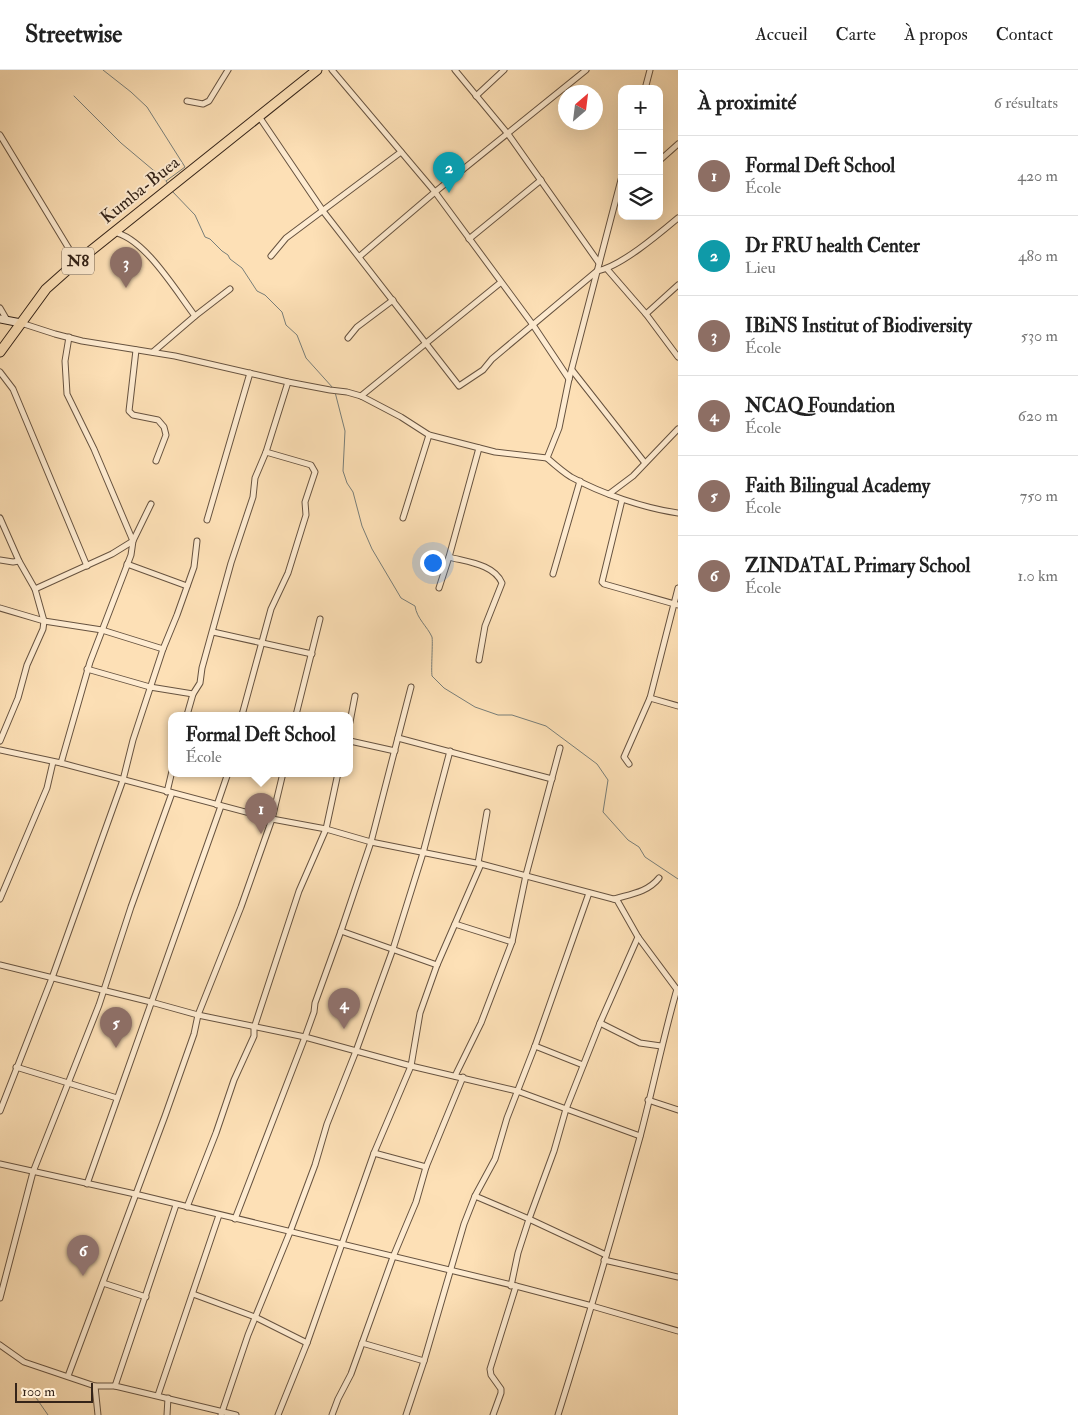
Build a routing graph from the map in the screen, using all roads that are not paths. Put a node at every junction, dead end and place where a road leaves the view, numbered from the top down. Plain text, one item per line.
1 (228, 70) edge
2 (317, 70) edge
3 (332, 70) edge
4 (455, 70) edge
5 (504, 70) edge
6 (586, 70) edge
7 (650, 70) edge
8 (646, 85) edge
9 (476, 96) junction
10 (187, 101) dead end
11 (258, 116) junction
12 (508, 134) junction
13 (0, 135) edge
14 (678, 144) edge
15 (401, 152) junction
16 (663, 157) edge
17 (541, 180) junction
18 (618, 190) edge
19 (435, 192) junction
20 (618, 198) edge
21 (615, 201) junction
22 (323, 211) junction
23 (678, 218) edge
24 (112, 232) junction
25 (469, 239) junction
26 (271, 256) dead end
27 (360, 256) junction
28 (77, 262) junction
29 (598, 264) junction
30 (607, 269) junction
31 (597, 271) junction
32 (500, 282) junction
33 (678, 285) edge
34 (230, 289) dead end
35 (393, 300) junction
36 (0, 308) edge
37 (646, 314) junction
38 (195, 316) junction
39 (4, 319) edge
40 (20, 323) junction
41 (532, 325) junction
42 (69, 337) junction
43 (348, 338) dead end
44 (424, 343) junction
45 (136, 350) junction
46 (0, 352) edge
47 (153, 352) junction
48 (678, 357) edge
49 (572, 370) junction
50 (0, 372) edge
51 (250, 374) junction
52 (569, 379) junction
53 (288, 382) junction
54 (361, 396) junction
55 (678, 429) edge
56 (429, 435) junction
57 (479, 448) junction
58 (266, 452) junction
59 (547, 458) junction
60 (156, 461) dead end
61 (645, 463) junction
62 (580, 481) junction
63 (609, 494) junction
64 (622, 500) junction
65 (151, 504) dead end
66 (678, 513) edge
67 (0, 518) edge
68 (403, 518) dead end
69 (207, 520) dead end
70 (197, 540) dead end
71 (133, 541) junction
72 (449, 557) junction
73 (0, 560) edge
74 (19, 561) junction
75 (127, 564) junction
76 (87, 566) junction
77 (554, 574) dead end
78 (187, 586) junction
79 (439, 588) dead end
80 (678, 588) edge
81 (35, 589) junction
82 (676, 604) edge
83 (0, 608) edge
84 (320, 619) dead end
85 (44, 621) junction
86 (102, 630) junction
87 (213, 632) junction
88 (262, 643) junction
89 (163, 648) junction
90 (312, 654) junction
91 (479, 660) dead end
92 (87, 669) junction
93 (150, 687) junction
94 (411, 687) dead end
95 (193, 694) junction
96 (355, 696) dead end
97 (650, 698) junction
98 (678, 706) edge
99 (188, 712) edge
100 (243, 712) edge
101 (297, 712) edge
102 (352, 712) edge
103 (398, 738) junction
104 (0, 741) edge
105 (353, 741) edge
106 (560, 748) dead end
107 (0, 750) edge
108 (395, 751) junction
109 (450, 751) junction
110 (53, 762) junction
111 (62, 763) junction
112 (630, 764) dead end
113 (171, 777) edge
114 (227, 777) edge
115 (282, 777) edge
116 (337, 777) edge
117 (552, 778) junction
118 (123, 780) junction
119 (169, 792) junction
120 (219, 805) junction
121 (487, 812) dead end
122 (272, 819) junction
123 (326, 829) junction
124 (371, 842) junction
125 (423, 853) junction
126 (479, 864) junction
127 (526, 875) junction
128 (660, 878) dead end
129 (589, 892) junction
130 (0, 898) edge
131 (614, 899) junction
132 (456, 924) junction
133 (341, 931) junction
134 (638, 937) junction
135 (512, 942) junction
136 (393, 949) junction
137 (0, 965) edge
138 (437, 965) junction
139 (52, 978) junction
140 (678, 989) edge
141 (103, 990) junction
142 (151, 1002) junction
143 (198, 1015) junction
144 (600, 1023) junction
145 (254, 1028) junction
146 (305, 1037) junction
147 (535, 1046) junction
148 (661, 1046) junction
149 (356, 1051) junction
150 (583, 1065) junction
151 (410, 1066) junction
152 (16, 1067) junction
153 (456, 1076) junction
154 (463, 1078) junction
155 (68, 1083) junction
156 (517, 1091) junction
157 (117, 1098) junction
158 (648, 1100) junction
159 (566, 1109) junction
160 (678, 1110) edge
161 (0, 1111) edge
162 (640, 1136) junction
163 (374, 1153) junction
164 (0, 1164) edge
165 (426, 1167) junction
166 (33, 1172) junction
167 (87, 1184) junction
168 (135, 1194) junction
169 (475, 1196) junction
170 (176, 1205) junction
171 (187, 1207) junction
172 (219, 1215) junction
173 (235, 1219) junction
174 (529, 1219) junction
175 (290, 1232) junction
176 (342, 1245) junction
177 (605, 1257) junction
178 (393, 1258) junction
179 (450, 1270) junction
180 (678, 1277) edge
181 (103, 1284) junction
182 (514, 1286) junction
183 (193, 1294) junction
184 (146, 1296) junction
185 (0, 1298) edge
186 (592, 1306) junction
187 (255, 1317) junction
188 (678, 1331) edge
189 (362, 1343) junction
190 (307, 1344) junction
191 (0, 1345) edge
192 (424, 1361) junction
193 (68, 1376) junction
194 (95, 1386) junction
195 (115, 1386) junction
196 (158, 1396) junction
197 (168, 1398) junction
198 (221, 1413) edge
199 (98, 1415) edge
200 (167, 1415) edge
201 (236, 1415) edge
202 (278, 1415) edge
203 (332, 1415) edge
204 (406, 1415) edge
205 (493, 1415) edge
206 (558, 1415) edge

1 - 10 street
2 - 11 highway, Kumba-Buea / N8
3 - 15 street
4 - 9 street
5 - 9 street
6 - 12 street
7 - 8 street
9 - 12 street
11 - 22 street
11 - 24 highway, Kumba-Buea / N8
12 - 17 street
12 - 19 street
13 - 28 street
14 - 16 street
15 - 19 street
15 - 22 street
17 - 25 street
17 - 29 street
18 - 21 street
19 - 25 street
19 - 27 street
20 - 21 street
21 - 29 street
22 - 26 street
22 - 27 street
23 - 30 street
24 - 28 highway, Kumba-Buea / N8
24 - 38 street
25 - 32 street
27 - 35 street
28 - 40 highway, Kumba-Buea / N8
29 - 31 street
30 - 31 street
30 - 37 street
31 - 41 street
31 - 49 street
32 - 41 street
32 - 44 street
33 - 37 street
34 - 38 street
35 - 43 street
35 - 44 street
36 - 39 street
37 - 48 street
38 - 47 street
39 - 40 street
40 - 42 street
40 - 46 highway, Kumba-Buea / N8
41 - 44 street
41 - 52 street
42 - 45 street
42 - 71 street
44 - 54 street
45 - 47 street
45 - 60 street
47 - 51 street
49 - 52 street
49 - 61 street
50 - 76 street
51 - 53 street
51 - 69 street
52 - 59 street
53 - 54 street
53 - 58 street
54 - 56 street
55 - 61 street
56 - 57 street
56 - 68 street
57 - 59 street
57 - 72 street
58 - 87 street
58 - 88 street
59 - 62 street
61 - 63 street
62 - 63 street
62 - 77 street
63 - 64 street
64 - 66 street
64 - 82 street
65 - 71 street
67 - 74 street
70 - 78 street
71 - 75 street
71 - 76 street
72 - 79 street
72 - 91 street
73 - 74 street
74 - 81 street
75 - 78 street
75 - 86 street
76 - 81 street
78 - 89 street
80 - 82 street
81 - 85 street
82 - 97 street
83 - 85 street
84 - 90 street
85 - 86 street
85 - 104 street
86 - 89 street
86 - 92 street
87 - 88 street
87 - 95 street
88 - 90 street
88 - 100 street
89 - 93 street
90 - 101 street
92 - 93 street
92 - 111 street
93 - 95 street
93 - 118 street
94 - 103 street
95 - 99 street
96 - 102 street
97 - 98 street
97 - 112 street
103 - 108 street
103 - 109 street
105 - 108 street
106 - 117 street
107 - 110 street
108 - 124 street
109 - 117 street
109 - 125 street
110 - 111 street
110 - 130 street
111 - 118 street
113 - 119 street
114 - 120 street
115 - 122 street
116 - 123 street
117 - 127 street
118 - 119 street
118 - 139 street
119 - 120 street
119 - 141 street
120 - 122 street
120 - 142 street
121 - 126 street
122 - 123 street
122 - 143 street
123 - 124 street
123 - 145 street
124 - 125 street
124 - 133 street
125 - 126 street
125 - 136 street
126 - 127 street
126 - 132 street
127 - 129 street
127 - 135 street
128 - 131 street
129 - 131 street
129 - 147 street
131 - 134 street
132 - 135 street
132 - 138 street
133 - 136 street
133 - 146 street
134 - 140 street
134 - 144 street
135 - 153 street
136 - 138 street
136 - 149 street
137 - 139 street
138 - 151 street
139 - 141 street
139 - 152 street
140 - 148 street
141 - 142 street
141 - 155 street
142 - 143 street
142 - 157 street
143 - 145 street
143 - 168 street
144 - 148 street
144 - 150 street
145 - 146 street
145 - 171 street
146 - 149 street
146 - 173 street
147 - 150 street
147 - 156 street
148 - 158 street
149 - 151 street
149 - 175 street
150 - 159 street
151 - 153 street
151 - 163 street
152 - 155 street
152 - 161 street
153 - 154 street
154 - 156 street
154 - 165 street
155 - 157 street
155 - 166 street
156 - 159 street
156 - 169 street
157 - 167 street
158 - 160 street
158 - 162 street
159 - 162 street
159 - 174 street
162 - 177 street
163 - 165 street
163 - 176 street
164 - 166 street
165 - 178 street
166 - 167 street
166 - 185 street
167 - 168 street
168 - 170 street
168 - 181 street
169 - 174 street
169 - 179 street
170 - 171 street
170 - 184 street
171 - 172 street
172 - 173 street
172 - 183 street
173 - 175 street
174 - 177 street
174 - 182 street
175 - 176 street
175 - 187 street
176 - 178 street
176 - 190 street
177 - 180 street
177 - 186 street
178 - 179 street
178 - 189 street
179 - 182 street
179 - 192 street
181 - 184 street
181 - 193 street
182 - 186 street
182 - 205 street
183 - 187 street
183 - 196 street
184 - 195 street
186 - 188 street
186 - 206 street
187 - 190 street
187 - 198 street
189 - 192 street
189 - 203 street
190 - 202 street
191 - 193 street
192 - 204 street
193 - 194 street
194 - 195 street
194 - 199 street
195 - 196 street
196 - 197 street
197 - 198 street
197 - 200 street
198 - 201 street

